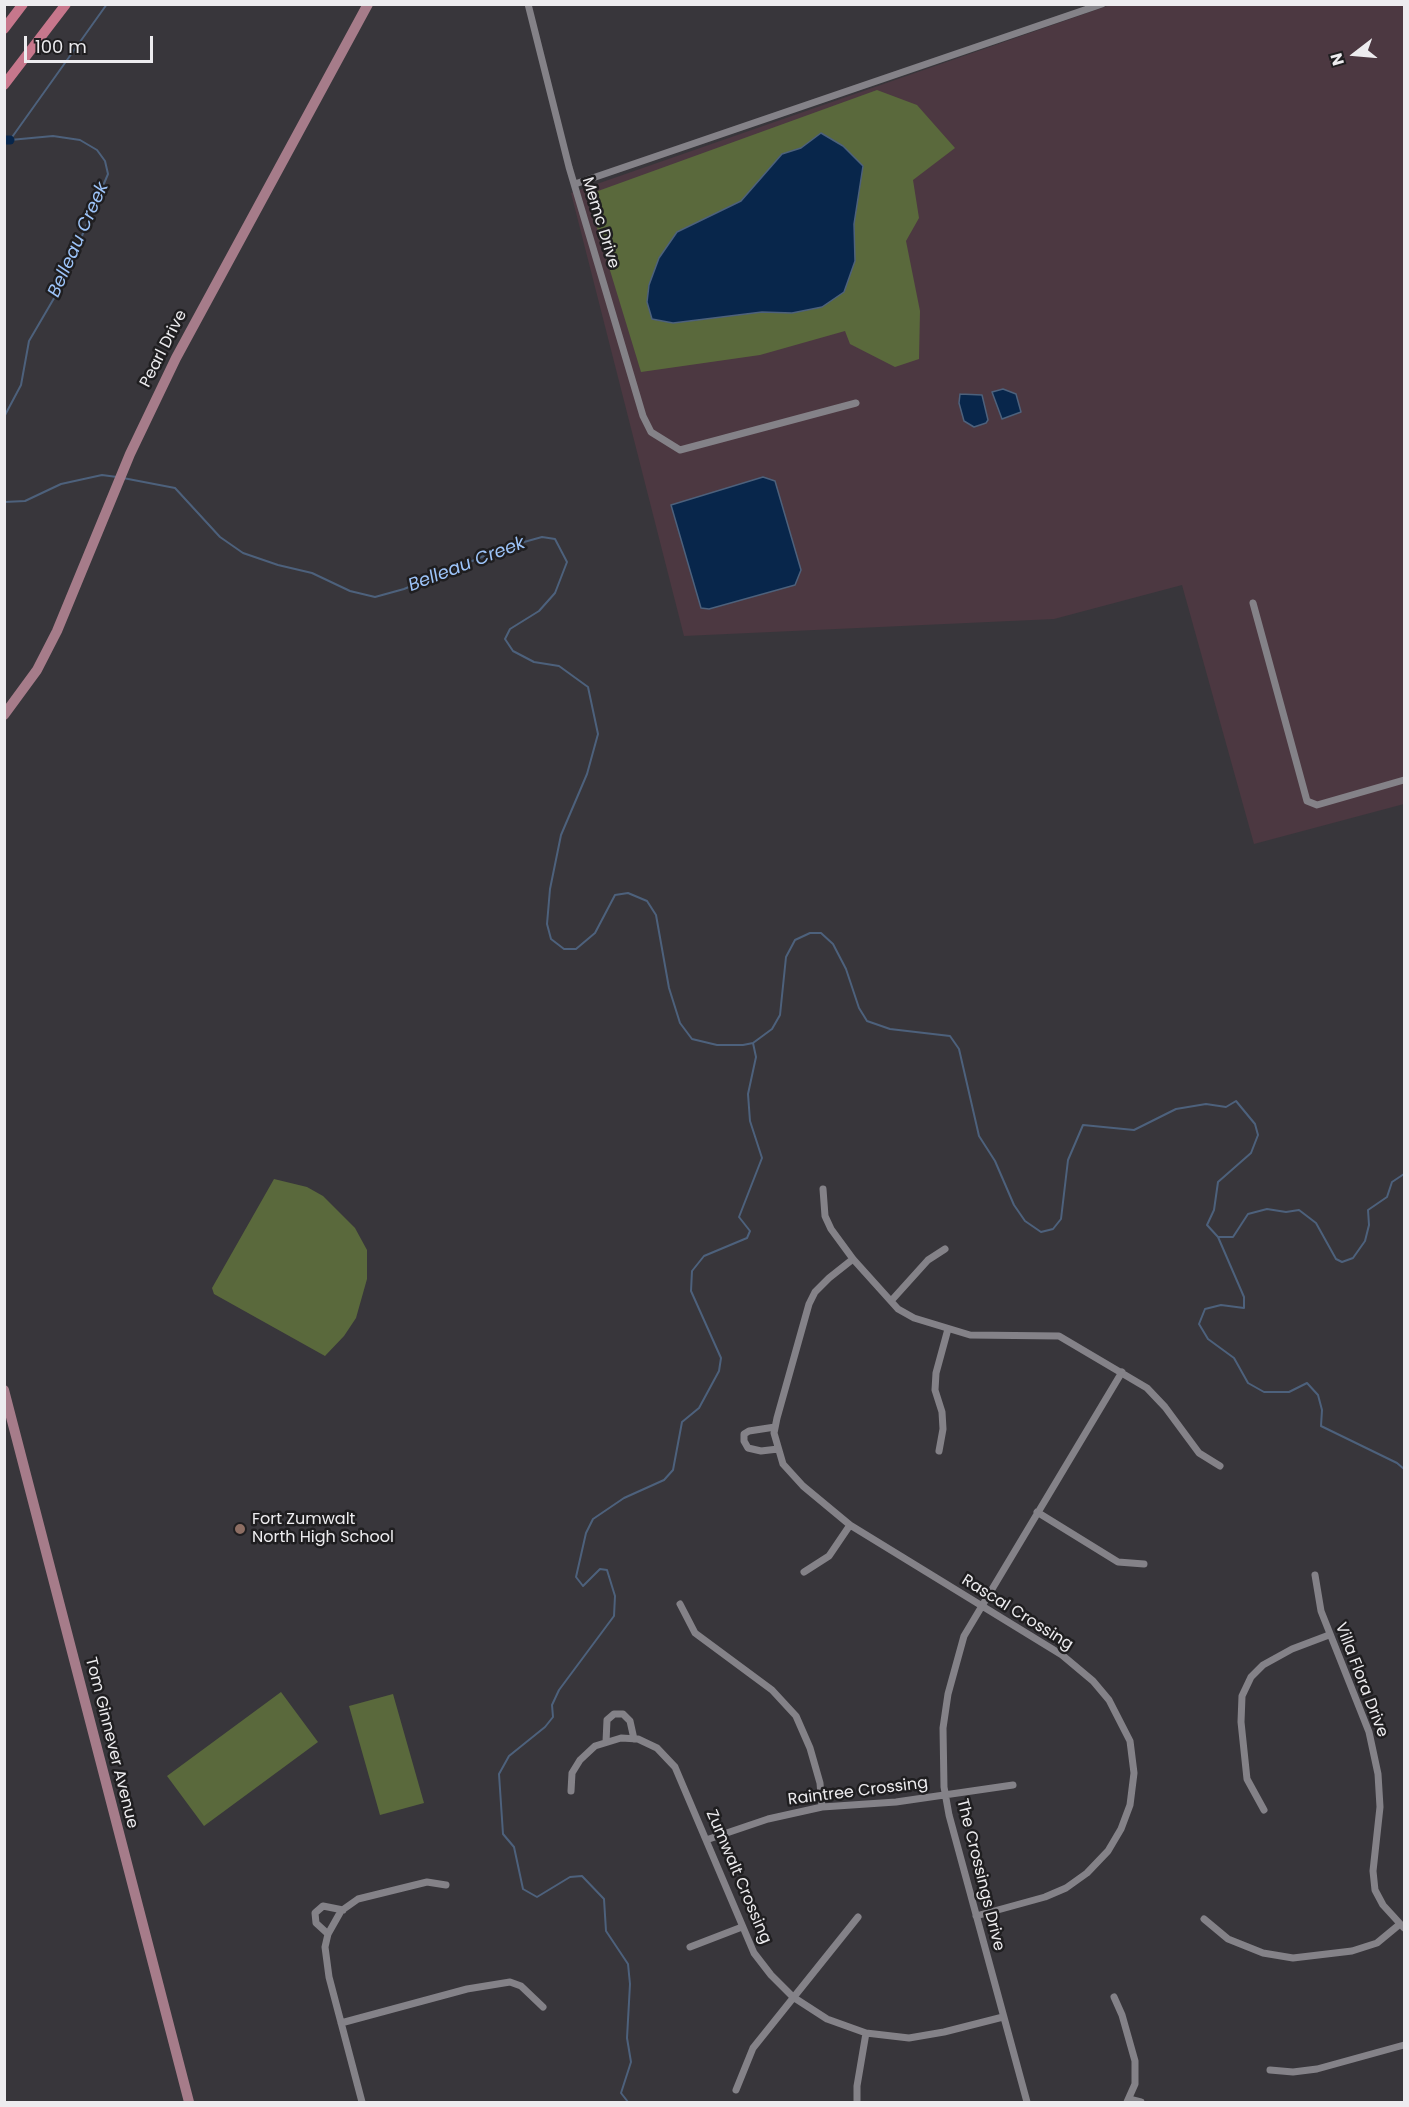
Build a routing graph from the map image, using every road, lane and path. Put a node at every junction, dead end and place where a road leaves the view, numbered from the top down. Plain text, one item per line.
1 (24, 4) edge
2 (66, 4) edge
3 (368, 4) edge
4 (528, 4) edge
5 (1102, 4) edge
6 (4, 29) edge
7 (4, 85) edge
8 (575, 184) junction
9 (856, 403) dead end
10 (1253, 603) dead end
11 (4, 715) edge
12 (1404, 780) edge
13 (823, 1189) dead end
14 (945, 1249) dead end
15 (853, 1259) junction
16 (891, 1301) junction
17 (948, 1329) junction
18 (1122, 1372) junction
19 (4, 1390) edge
20 (775, 1427) junction
21 (778, 1449) junction
22 (939, 1451) dead end
23 (1220, 1466) dead end
24 (1037, 1512) junction
25 (850, 1525) junction
26 (1144, 1564) dead end
27 (804, 1572) dead end
28 (1315, 1575) dead end
29 (680, 1604) dead end
30 (981, 1605) junction
31 (1329, 1635) junction
32 (634, 1739) junction
33 (606, 1742) junction
34 (1013, 1785) dead end
35 (571, 1791) dead end
36 (945, 1794) junction
37 (822, 1807) junction
38 (1264, 1810) dead end
39 (706, 1840) junction
40 (446, 1885) dead end
41 (343, 1910) junction
42 (976, 1916) junction
43 (858, 1917) dead end
44 (1204, 1919) dead end
45 (742, 1926) junction
46 (1402, 1926) edge
47 (328, 1934) junction
48 (690, 1947) dead end
49 (793, 1997) junction
50 (1114, 1997) dead end
51 (543, 2007) dead end
52 (1003, 2017) junction
53 (341, 2023) junction
54 (866, 2032) junction
55 (1404, 2045) edge
56 (1270, 2070) dead end
57 (736, 2090) dead end
58 (1128, 2101) edge
59 (189, 2103) edge
60 (362, 2103) edge
61 (857, 2103) edge
62 (1028, 2103) edge
63 (1141, 2103) edge

1 - 6 main road
2 - 7 main road
3 - 11 main road, Pearl Drive
4 - 8 street, Memc Drive
5 - 8 street
8 - 9 street, Memc Drive
10 - 12 street
13 - 15 street
14 - 16 street
15 - 16 street
15 - 20 street, Rascal Crossing
16 - 17 street
17 - 18 street
17 - 22 street
18 - 23 street
18 - 24 street, The Crossings Drive
19 - 59 main road, Tom Ginnever Avenue
20 - 21 street, Rascal Crossing
20 - 21 street
21 - 25 street, Rascal Crossing
24 - 26 street
24 - 30 street, The Crossings Drive
25 - 27 street
25 - 30 street, Rascal Crossing
28 - 31 street, Villa Flora Drive
29 - 37 street
30 - 36 street, The Crossings Drive
30 - 42 street, Rascal Crossing
31 - 38 street
31 - 46 street, Villa Flora Drive
32 - 33 street
32 - 33 street
32 - 39 street, Zumwalt Crossing
33 - 35 street
34 - 36 street, Raintree Crossing
36 - 37 street, Raintree Crossing
36 - 42 street, The Crossings Drive
37 - 39 street, Raintree Crossing
39 - 45 street, Zumwalt Crossing
40 - 41 street
41 - 47 street
41 - 47 street
42 - 52 street, The Crossings Drive
43 - 49 street
44 - 46 street
45 - 48 street
45 - 49 street, Zumwalt Crossing
47 - 53 street
49 - 54 street, Zumwalt Crossing
49 - 57 street
50 - 58 street
51 - 53 street
52 - 54 street, Zumwalt Crossing
52 - 62 street, The Crossings Drive
53 - 60 street
54 - 61 street
55 - 56 street
58 - 63 street

